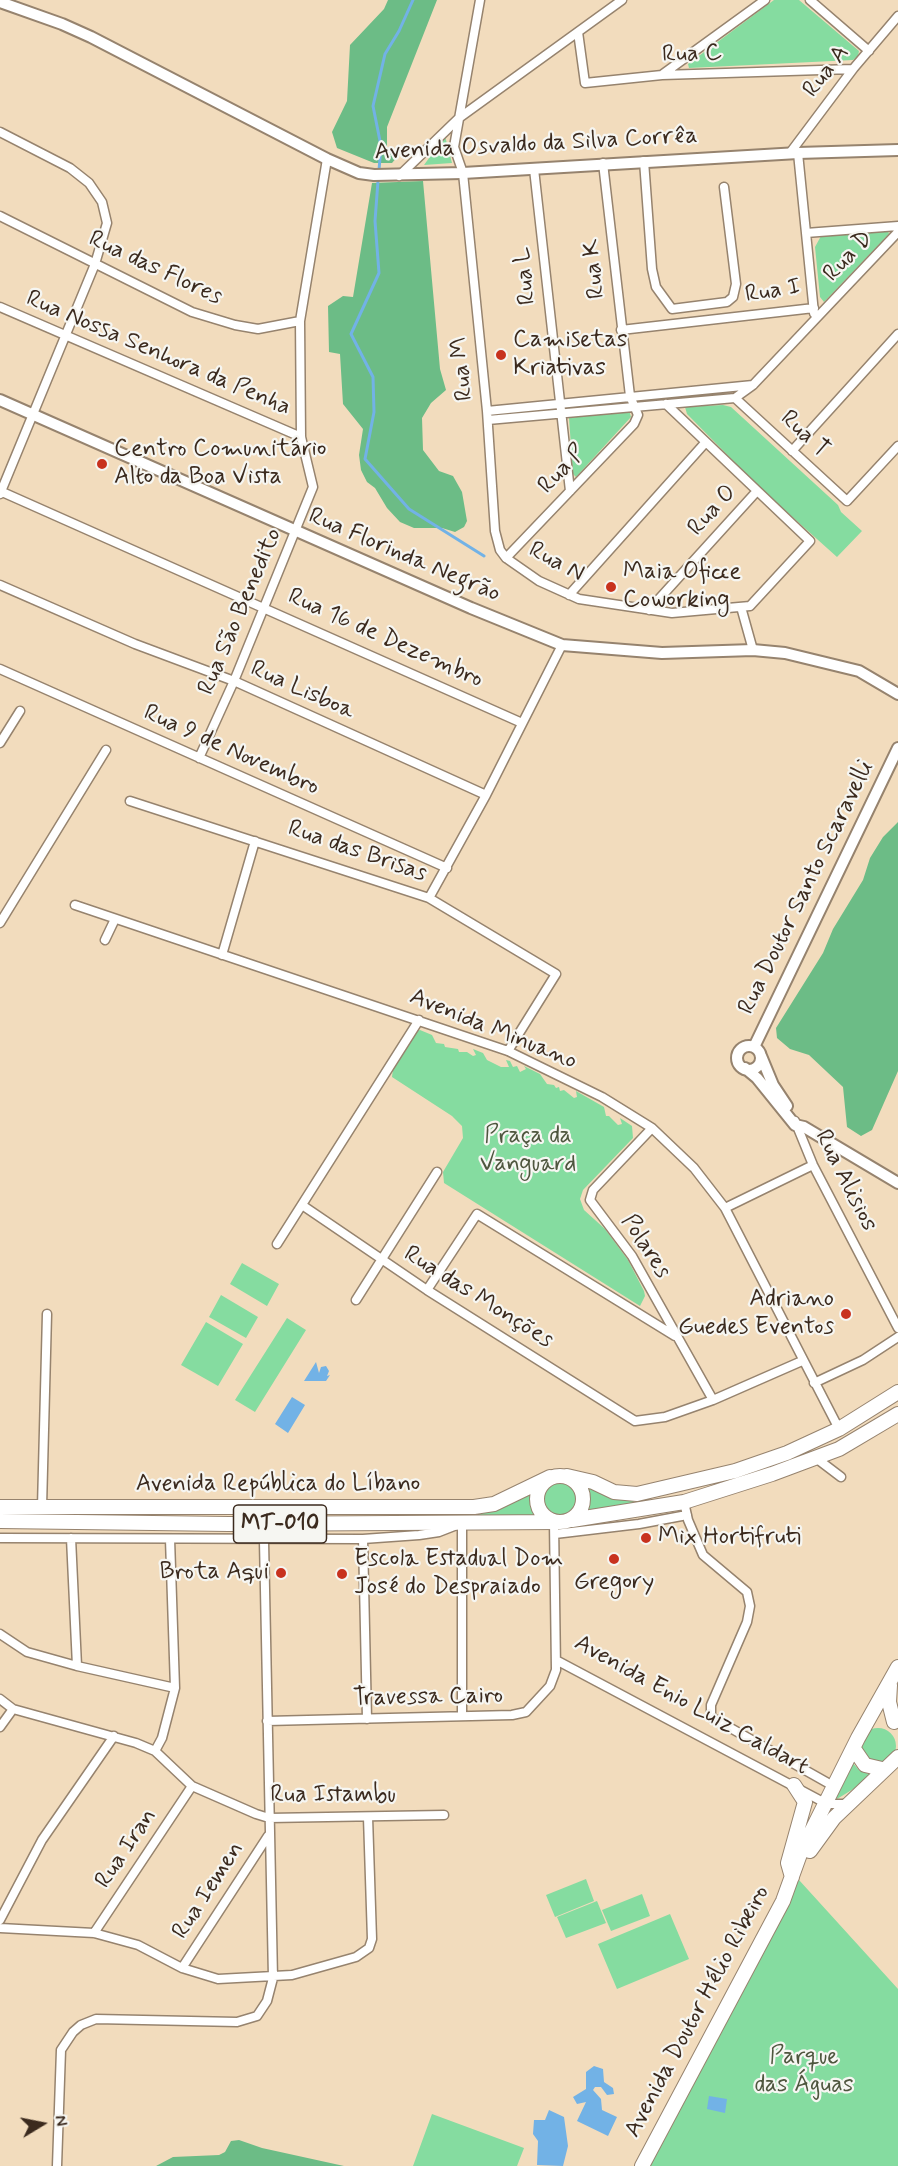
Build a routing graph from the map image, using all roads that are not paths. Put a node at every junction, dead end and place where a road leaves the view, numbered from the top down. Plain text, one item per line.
1 (480, 0) edge
2 (622, 0) edge
3 (765, 0) edge
4 (810, 0) edge
5 (0, 2) edge
6 (898, 16) edge
7 (578, 32) junction
8 (869, 51) junction
9 (853, 69) junction
10 (662, 75) junction
11 (459, 118) junction
12 (0, 132) edge
13 (898, 150) edge
14 (794, 153) junction
15 (327, 159) junction
16 (644, 161) junction
17 (603, 163) junction
18 (534, 169) junction
19 (463, 173) junction
20 (399, 176) junction
21 (724, 187) dead end
22 (0, 216) edge
23 (898, 226) edge
24 (898, 232) edge
25 (806, 233) junction
26 (95, 264) junction
27 (0, 307) edge
28 (814, 308) junction
29 (300, 321) junction
30 (814, 322) junction
31 (621, 330) junction
32 (898, 334) edge
33 (66, 336) junction
34 (753, 385) junction
35 (630, 396) junction
36 (735, 398) junction
37 (0, 400) edge
38 (560, 402) junction
39 (666, 404) junction
40 (635, 406) junction
41 (487, 411) junction
42 (561, 414) junction
43 (31, 415) junction
44 (488, 420) junction
45 (301, 437) junction
46 (705, 443) junction
47 (898, 446) edge
48 (792, 451) junction
49 (570, 491) junction
50 (757, 491) junction
51 (0, 492) edge
52 (296, 532) junction
53 (507, 558) junction
54 (0, 585) edge
55 (569, 594) junction
56 (263, 606) junction
57 (741, 607) junction
58 (649, 610) junction
59 (562, 645) junction
60 (753, 650) junction
61 (0, 669) edge
62 (234, 681) junction
63 (898, 694) edge
64 (20, 711) dead end
65 (522, 723) junction
66 (0, 743) edge
67 (898, 748) edge
68 (106, 750) dead end
69 (199, 758) junction
70 (486, 795) junction
71 (130, 801) dead end
72 (255, 841) junction
73 (447, 868) junction
74 (429, 898) junction
75 (75, 905) dead end
76 (115, 919) junction
77 (0, 923) edge
78 (105, 940) dead end
79 (222, 955) junction
80 (419, 1020) junction
81 (508, 1051) junction
82 (757, 1051) junction
83 (745, 1068) junction
84 (798, 1122) junction
85 (652, 1128) junction
86 (813, 1165) junction
87 (437, 1172) dead end
88 (898, 1183) edge
89 (302, 1205) junction
90 (725, 1208) junction
91 (277, 1244) dead end
92 (382, 1260) junction
93 (428, 1290) junction
94 (356, 1300) dead end
95 (46, 1314) dead end
96 (898, 1328) edge
97 (675, 1336) junction
98 (898, 1337) edge
99 (801, 1361) junction
100 (814, 1383) junction
101 (898, 1392) edge
102 (712, 1400) junction
103 (898, 1414) edge
104 (839, 1430) junction
105 (816, 1458) junction
106 (567, 1476) junction
107 (550, 1477) junction
108 (841, 1477) dead end
109 (0, 1507) edge
110 (42, 1507) junction
111 (685, 1509) junction
112 (0, 1521) edge
113 (462, 1523) junction
114 (560, 1524) junction
115 (229, 1531) junction
116 (0, 1538) edge
117 (71, 1538) junction
118 (170, 1539) junction
119 (363, 1539) junction
120 (264, 1541) junction
121 (0, 1634) edge
122 (556, 1660) junction
123 (77, 1666) junction
124 (898, 1667) edge
125 (890, 1683) junction
126 (175, 1688) junction
127 (0, 1700) edge
128 (13, 1708) junction
129 (462, 1716) junction
130 (367, 1719) junction
131 (267, 1721) junction
132 (868, 1721) junction
133 (896, 1723) edge
134 (0, 1727) edge
135 (114, 1736) junction
136 (854, 1749) junction
137 (155, 1752) junction
138 (898, 1757) edge
139 (889, 1769) edge
140 (794, 1785) junction
141 (192, 1786) junction
142 (835, 1787) junction
143 (827, 1804) junction
144 (847, 1804) junction
145 (444, 1815) dead end
146 (368, 1817) junction
147 (269, 1818) junction
148 (268, 1835) junction
149 (792, 1879) junction
150 (0, 1920) edge
151 (0, 1928) edge
152 (94, 1933) junction
153 (182, 1968) junction
154 (273, 1978) junction
155 (57, 2166) edge
156 (642, 2166) edge

1 - 11 street, Rua M
2 - 7 street
3 - 10 street
4 - 8 street
5 - 15 street, Avenida Osvaldo da Silva Corrêa
6 - 8 street, Rua A
7 - 10 street, Rua C
7 - 11 street
8 - 9 street, Rua A
9 - 10 street, Rua C
9 - 14 street, Rua A
11 - 19 street, Rua M
11 - 20 street
12 - 26 street
13 - 14 street, Avenida Osvaldo da Silva Corrêa
14 - 16 street, Avenida Osvaldo da Silva Corrêa
14 - 25 street, Rua I
15 - 20 street, Avenida Osvaldo da Silva Corrêa
15 - 29 street, Rua São Benedito
16 - 17 street, Avenida Osvaldo da Silva Corrêa
16 - 21 street
17 - 18 street, Avenida Osvaldo da Silva Corrêa
17 - 31 street, Rua K
18 - 19 street, Avenida Osvaldo da Silva Corrêa
18 - 38 street, Rua L
19 - 20 street, Avenida Osvaldo da Silva Corrêa
19 - 41 street, Rua M
22 - 26 street, Rua das Flores
23 - 25 street
24 - 30 street, Rua D
25 - 28 street, Rua I
26 - 29 street, Rua das Flores
26 - 33 street
27 - 33 street, Rua Nossa Senhora da Penha
28 - 30 street
28 - 31 street, Rua I
29 - 45 street, Rua São Benedito
30 - 34 street, Rua D
31 - 35 street, Rua K
32 - 48 street
33 - 43 street
33 - 45 street, Rua Nossa Senhora da Penha
34 - 35 street
34 - 36 street, Rua D
35 - 38 street
35 - 40 street, Rua K
36 - 39 street
36 - 48 street, Rua T
37 - 43 street, Rua Florinda Negrão
38 - 41 street
38 - 42 street, Rua L
39 - 40 street
39 - 46 street
40 - 42 street
40 - 49 street, Rua P
41 - 44 street, Rua M
42 - 44 street
42 - 49 street, Rua L
43 - 51 street
43 - 52 street, Rua Florinda Negrão
44 - 53 street, Rua M
45 - 52 street, Rua São Benedito
46 - 50 street
46 - 55 street
47 - 48 street, Rua T
49 - 53 street, Rua P
50 - 57 street
50 - 58 street, Rua O
51 - 56 street, Rua 16 de Dezembro
52 - 56 street, Rua São Benedito
52 - 59 street, Rua Florinda Negrão
53 - 55 street, Rua N
54 - 62 street, Rua Lisboa
55 - 58 street, Rua N
56 - 62 street, Rua São Benedito
56 - 65 street, Rua 16 de Dezembro
57 - 58 street, Rua N
57 - 60 street
59 - 60 street, Rua Florinda Negrão
59 - 65 street
60 - 63 street, Rua Florinda Negrão
61 - 69 street, Rua 9 de Novembro
62 - 69 street, Rua São Benedito
62 - 70 street, Rua Lisboa
64 - 66 street
65 - 70 street
67 - 82 street, Rua Doutor Santo Scaravelli
68 - 77 street
69 - 73 street, Rua 9 de Novembro
70 - 73 street
71 - 72 street, Rua das Brisas
72 - 74 street, Rua das Brisas
72 - 79 street
73 - 74 street
74 - 81 street, Rua das Brisas
75 - 76 street, Avenida Minuano
76 - 78 street
76 - 79 street, Avenida Minuano
79 - 80 street, Avenida Minuano
80 - 81 street, Avenida Minuano
80 - 89 street
81 - 85 street, Avenida Minuano
82 - 83 street
82 - 83 street
82 - 84 street
83 - 84 street
84 - 86 street, Rua Alisios
84 - 88 street
85 - 90 street, Avenida Minuano
85 - 97 street, Polares
86 - 90 street
86 - 96 street, Rua Alisios
87 - 92 street
89 - 91 street
89 - 92 street, Rua das Monções
90 - 99 street, Avenida Minuano
92 - 93 street, Rua das Monções
92 - 94 street
93 - 97 street
93 - 102 street, Rua das Monções
95 - 110 street
97 - 102 street, Polares
98 - 100 street
99 - 100 street, Avenida Minuano
99 - 102 street
100 - 104 street, Avenida Minuano
101 - 104 main road, Avenida República do Líbano / MT-010
103 - 105 main road, Avenida República do Líbano / MT-010
104 - 106 main road, Avenida República do Líbano / MT-010
105 - 108 street
105 - 111 main road, Avenida República do Líbano / MT-010
106 - 107 main road, Avenida República do Líbano / MT-010
106 - 114 main road
107 - 110 main road, Avenida República do Líbano / MT-010
107 - 114 main road
109 - 110 main road, Avenida República do Líbano / MT-010
111 - 114 main road, Avenida República do Líbano / MT-010
111 - 114 street
111 - 142 street
112 - 115 main road, Avenida República do Líbano / MT-010
113 - 114 main road, Avenida República do Líbano / MT-010
113 - 115 main road, Avenida República do Líbano / MT-010
113 - 119 street, Avenida República do Líbano
113 - 129 street
114 - 122 street, Avenida Enio Luiz Caldart
115 - 118 street, Avenida República do Líbano
115 - 120 street, Avenida República do Líbano
116 - 117 street, Avenida República do Líbano
117 - 118 street, Avenida República do Líbano
117 - 123 street
118 - 126 street
119 - 120 street, Avenida República do Líbano
119 - 130 street
120 - 131 street
121 - 123 street
122 - 129 street, Travessa Cairo
122 - 140 street, Avenida Enio Luiz Caldart
123 - 126 street
124 - 125 main road, Avenida Doutor Hélio Ribeiro
125 - 132 main road, Avenida Doutor Hélio Ribeiro
125 - 133 main road, Avenida Doutor Hélio Ribeiro
126 - 137 street
127 - 128 street, Rua Istambu
128 - 134 street
128 - 135 street, Rua Istambu
129 - 130 street, Travessa Cairo
130 - 131 street, Travessa Cairo
131 - 147 street
132 - 133 main road, Avenida Doutor Hélio Ribeiro
132 - 136 main road, Avenida Doutor Hélio Ribeiro
135 - 137 street, Rua Istambu
135 - 150 street
136 - 139 main road
136 - 142 main road, Avenida Doutor Hélio Ribeiro
137 - 141 street, Rua Istambu
138 - 139 main road, Avenida Doutor Hélio Ribeiro
139 - 144 main road, Avenida Doutor Hélio Ribeiro
140 - 143 street, Avenida Enio Luiz Caldart
140 - 149 main road
141 - 147 street, Rua Istambu
141 - 152 street, Rua Iran
142 - 143 main road, Avenida Doutor Hélio Ribeiro
143 - 144 street
143 - 149 main road, Avenida Doutor Hélio Ribeiro
144 - 149 main road, Avenida Doutor Hélio Ribeiro
145 - 146 street, Rua Istambu
146 - 147 street, Rua Istambu
146 - 154 street
147 - 148 street
148 - 153 street, Rua Iemen
148 - 154 street
149 - 156 main road, Avenida Doutor Hélio Ribeiro
151 - 152 street
152 - 153 street
153 - 154 street
154 - 155 street

